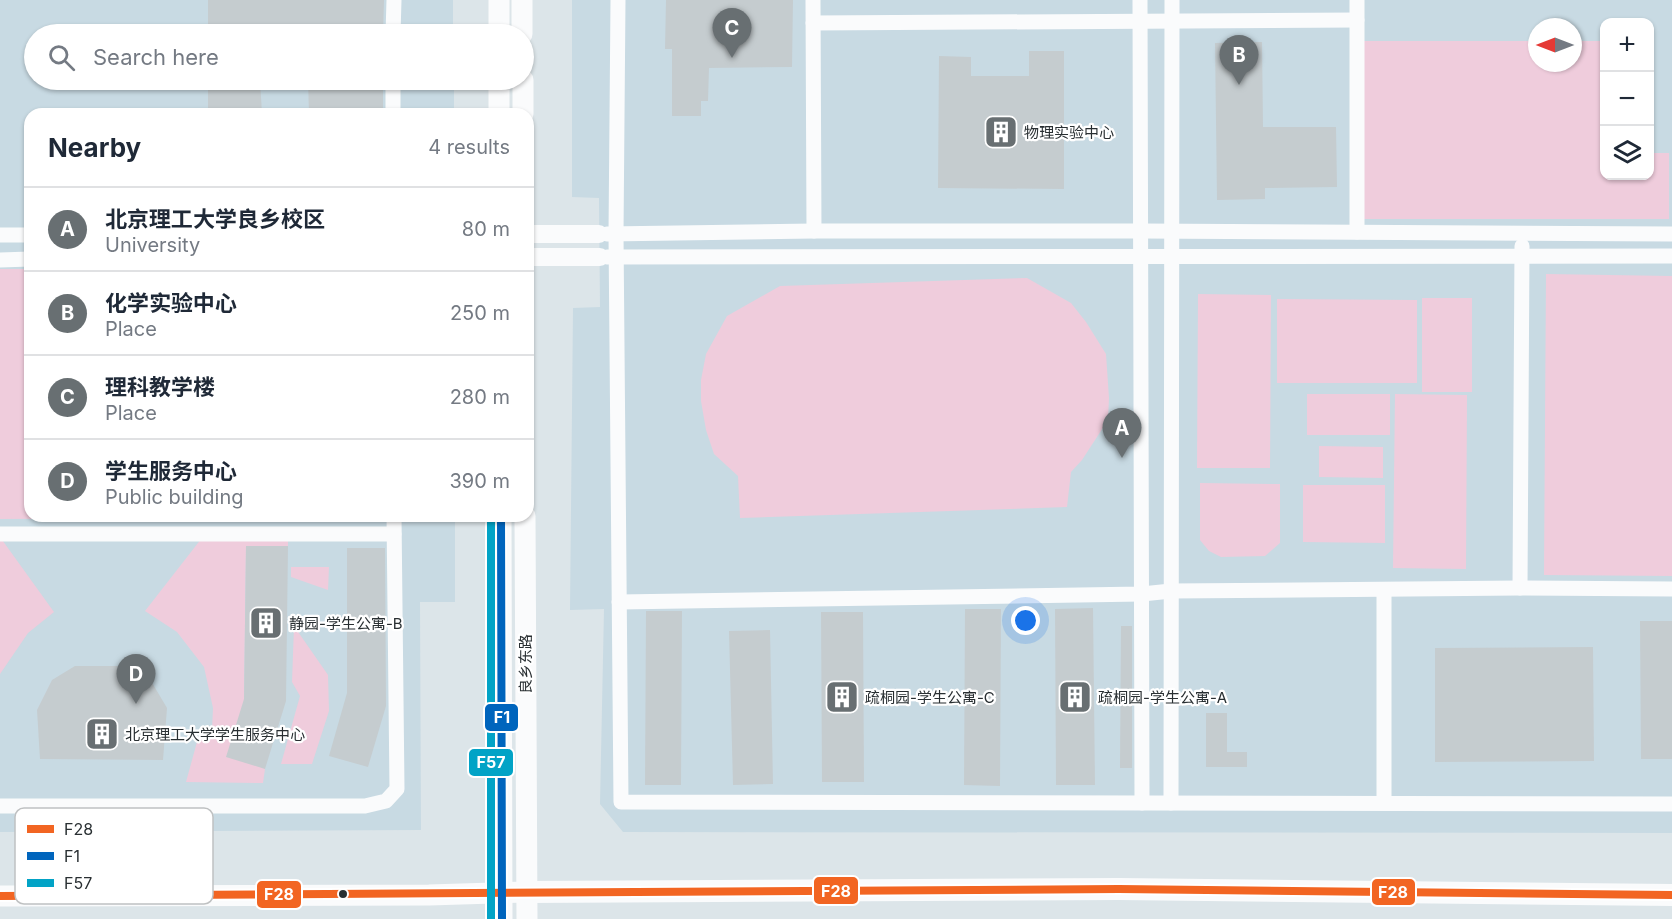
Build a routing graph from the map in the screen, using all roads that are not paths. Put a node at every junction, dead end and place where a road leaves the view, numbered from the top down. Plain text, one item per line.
1 (394, 0) edge
2 (499, 0) edge
3 (522, 0) edge
4 (618, 0) edge
5 (813, 0) edge
6 (1140, 0) edge
7 (1173, 0) edge
8 (1358, 0) edge
9 (1358, 20) junction
10 (1140, 21) junction
11 (1173, 21) junction
12 (813, 23) junction
13 (393, 24) edge
14 (499, 24) edge
15 (522, 24) edge
16 (393, 90) edge
17 (499, 90) edge
18 (523, 90) edge
19 (393, 108) edge
20 (500, 108) edge
21 (523, 108) edge
22 (814, 231) junction
23 (1142, 231) junction
24 (1171, 231) junction
25 (1357, 232) junction
26 (1522, 233) junction
27 (534, 234) edge
28 (608, 234) junction
29 (1672, 234) edge
30 (0, 235) edge
31 (24, 235) edge
32 (1142, 255) junction
33 (1171, 255) junction
34 (1522, 256) junction
35 (1672, 256) edge
36 (534, 257) edge
37 (608, 257) junction
38 (0, 260) edge
39 (24, 260) edge
40 (394, 522) edge
41 (501, 522) edge
42 (525, 522) edge
43 (0, 534) edge
44 (394, 534) junction
45 (1520, 588) junction
46 (1672, 589) edge
47 (1171, 591) junction
48 (1384, 591) junction
49 (1142, 594) junction
50 (619, 602) junction
51 (1142, 803) junction
52 (1171, 803) junction
53 (1384, 803) junction
54 (1672, 804) edge
55 (0, 806) edge
56 (503, 892) junction
57 (526, 892) junction
58 (0, 896) edge
59 (15, 896) edge
60 (213, 896) edge
61 (1672, 896) edge
62 (502, 919) edge
63 (527, 919) edge

1 - 13 street
2 - 14 main road
3 - 15 main road
4 - 28 street
5 - 12 street
6 - 10 street
7 - 11 street
8 - 9 street
9 - 11 street
9 - 25 street
10 - 11 street
10 - 12 street
10 - 23 street
11 - 24 street
12 - 22 street
16 - 19 street
17 - 20 main road
18 - 21 main road
22 - 23 street
22 - 28 street
23 - 24 street
23 - 32 street
24 - 25 street
24 - 33 street
25 - 26 street
26 - 29 street
26 - 34 street
27 - 28 street
28 - 37 street
30 - 31 street
32 - 33 street
32 - 37 street
32 - 49 street
33 - 34 street
33 - 47 street
34 - 35 street
34 - 45 street
36 - 37 street
37 - 50 street
38 - 39 street
40 - 44 street
41 - 56 main road, 良乡东路
42 - 57 main road, 良乡东路
43 - 44 street
44 - 55 street
45 - 46 street
45 - 48 street
47 - 48 street
47 - 49 street
47 - 52 street
48 - 53 street
49 - 50 street
49 - 51 street
50 - 51 street
51 - 52 street
52 - 53 street
53 - 54 street
56 - 57 main road
56 - 60 main road
56 - 62 main road, 良乡东路
57 - 61 main road
57 - 63 main road, 良乡东路
58 - 59 main road

